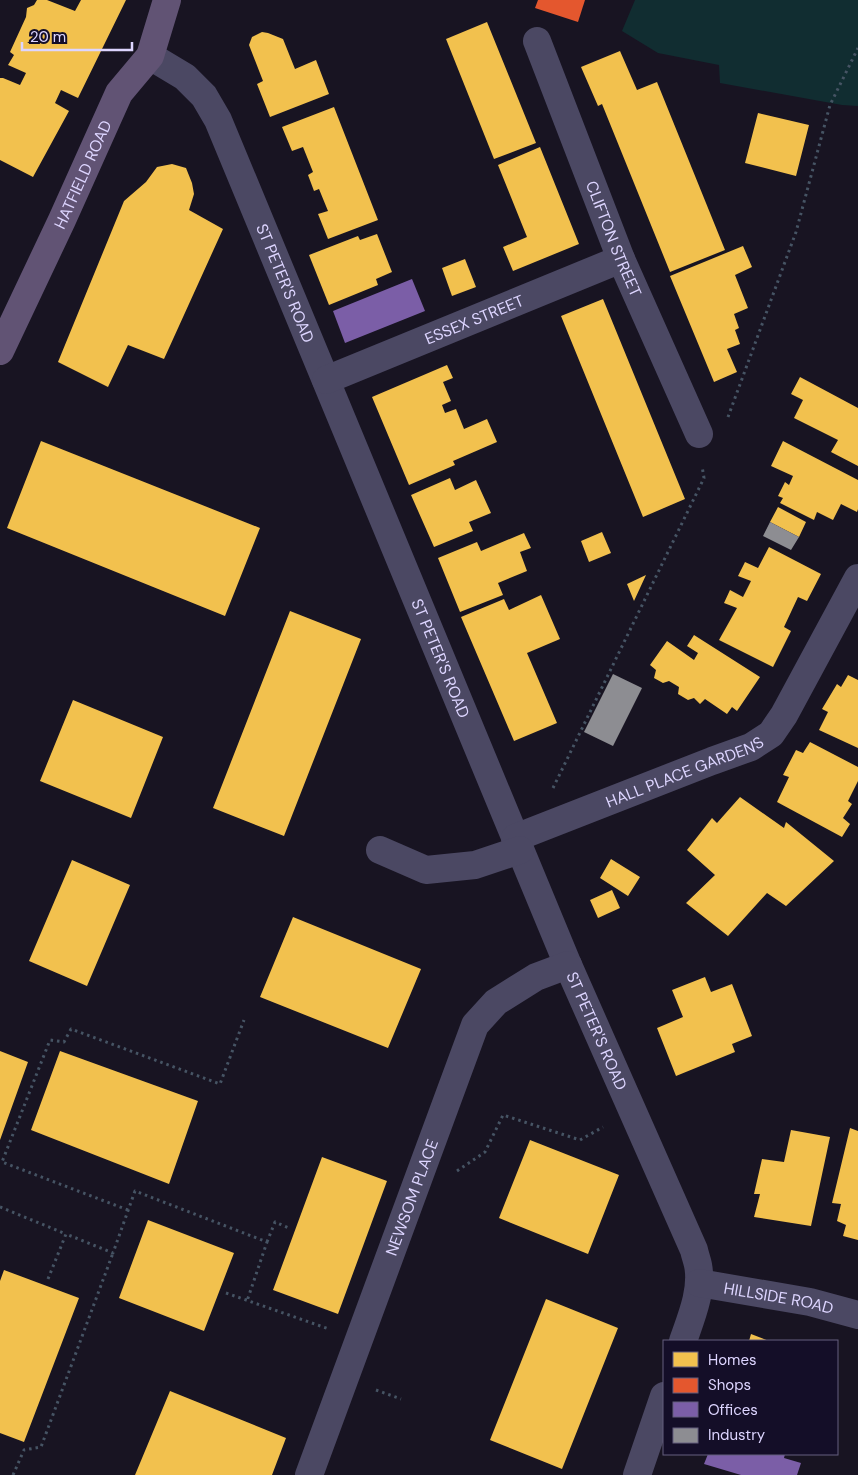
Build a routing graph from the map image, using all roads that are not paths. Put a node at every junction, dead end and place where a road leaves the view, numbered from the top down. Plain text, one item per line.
1 (167, 0) edge
2 (537, 41) dead end
3 (150, 56) junction
4 (621, 259) junction
5 (0, 351) edge
6 (326, 380) junction
7 (699, 434) dead end
8 (858, 578) edge
9 (517, 844) junction
10 (380, 850) dead end
11 (568, 965) junction
12 (699, 1283) junction
13 (858, 1315) edge
14 (683, 1340) edge
15 (663, 1399) edge
16 (309, 1475) edge
17 (638, 1475) edge

1 - 3 main road, HATFIELD ROAD
2 - 4 street, CLIFTON STREET
3 - 5 main road, HATFIELD ROAD
3 - 6 street, ST PETER'S ROAD
4 - 6 street, ESSEX STREET
4 - 7 street, CLIFTON STREET
6 - 9 street, ST PETER'S ROAD
8 - 9 street, HALL PLACE GARDENS
9 - 10 street, HALL PLACE GARDENS
9 - 11 street, ST PETER'S ROAD
11 - 12 street, ST PETER'S ROAD
11 - 16 street, NEWSOM PLACE
12 - 13 street, HILLSIDE ROAD
12 - 14 street, ST PETER'S ROAD
15 - 17 street

